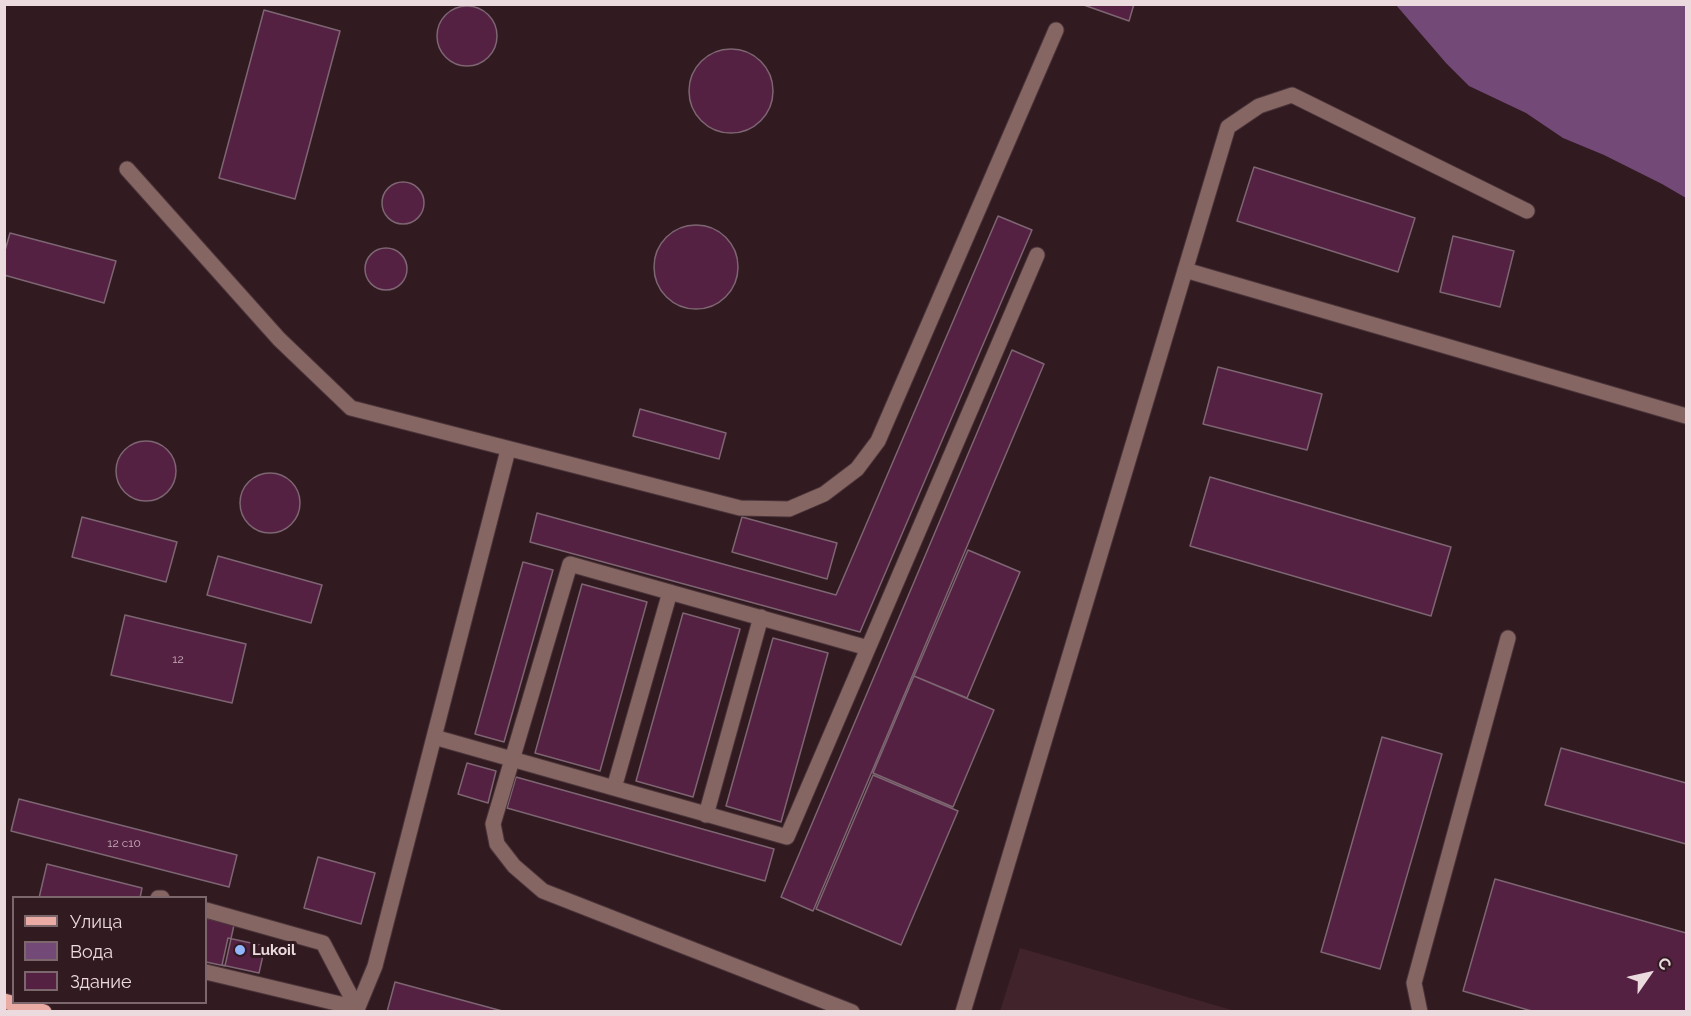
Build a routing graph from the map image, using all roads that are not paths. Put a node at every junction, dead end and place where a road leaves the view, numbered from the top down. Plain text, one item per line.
1 (1056, 30) dead end
2 (127, 169) dead end
3 (1527, 211) dead end
4 (1037, 255) dead end
5 (1185, 270) junction
6 (1686, 416) edge
7 (508, 450) junction
8 (670, 592) junction
9 (761, 617) junction
10 (1508, 638) dead end
11 (868, 648) junction
12 (434, 737) junction
13 (512, 759) junction
14 (614, 788) junction
15 (706, 814) junction
16 (207, 910) edge
17 (207, 972) edge
18 (16, 1004) edge
19 (356, 1010) edge
20 (44, 1011) edge
21 (852, 1011) edge
22 (963, 1011) edge
23 (1420, 1011) edge

1 - 7 lane
2 - 7 lane
3 - 5 lane
4 - 11 lane
5 - 6 lane
5 - 22 lane
7 - 12 lane
8 - 9 lane
8 - 13 lane
8 - 14 lane
9 - 11 lane
9 - 15 lane
10 - 23 lane
11 - 15 lane
12 - 13 lane
12 - 19 lane
13 - 14 lane
13 - 21 lane
14 - 15 lane
16 - 19 lane
17 - 19 lane
18 - 20 main road

